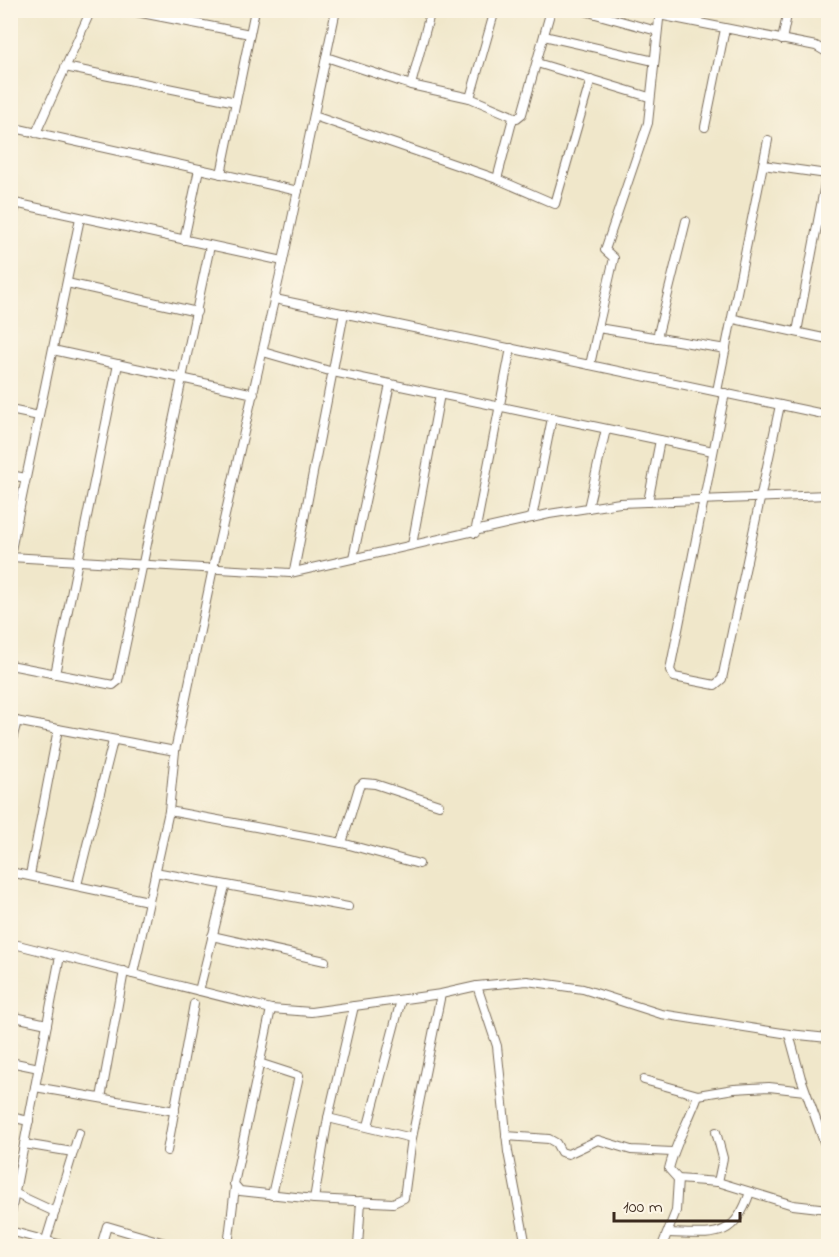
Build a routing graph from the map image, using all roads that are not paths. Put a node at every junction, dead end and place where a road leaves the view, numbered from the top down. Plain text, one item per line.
1 (91, 10) edge
2 (126, 10) edge
3 (255, 10) edge
4 (336, 10) edge
5 (431, 10) edge
6 (495, 10) edge
7 (552, 10) edge
8 (581, 10) edge
9 (788, 10) edge
10 (660, 13) edge
11 (725, 29) junction
12 (657, 31) junction
13 (250, 34) junction
14 (544, 36) junction
15 (782, 40) junction
16 (828, 52) edge
17 (326, 57) junction
18 (654, 61) junction
19 (537, 63) junction
20 (65, 67) junction
21 (591, 79) junction
22 (411, 85) junction
23 (649, 97) junction
24 (470, 98) junction
25 (236, 102) junction
26 (314, 116) junction
27 (513, 118) junction
28 (705, 127) dead end
29 (10, 128) edge
30 (36, 133) junction
31 (768, 140) dead end
32 (763, 165) junction
33 (199, 169) junction
34 (828, 171) edge
35 (220, 174) junction
36 (497, 179) junction
37 (298, 191) junction
38 (13, 203) edge
39 (80, 218) junction
40 (686, 220) dead end
41 (10, 230) edge
42 (184, 240) junction
43 (210, 246) junction
44 (283, 261) junction
45 (67, 283) junction
46 (275, 299) junction
47 (196, 312) junction
48 (344, 313) junction
49 (734, 320) junction
50 (598, 328) junction
51 (797, 332) junction
52 (657, 338) junction
53 (828, 339) edge
54 (511, 348) junction
55 (726, 349) junction
56 (53, 350) junction
57 (263, 352) junction
58 (118, 364) junction
59 (590, 365) junction
60 (333, 372) junction
61 (183, 378) junction
62 (390, 384) junction
63 (721, 392) junction
64 (254, 394) junction
65 (440, 394) junction
66 (780, 405) junction
67 (500, 407) junction
68 (10, 410) edge
69 (828, 415) edge
70 (39, 416) junction
71 (552, 418) junction
72 (606, 429) junction
73 (660, 440) junction
74 (714, 451) junction
75 (10, 475) edge
76 (26, 478) junction
77 (828, 495) edge
78 (760, 498) junction
79 (704, 500) junction
80 (648, 502) junction
81 (588, 508) junction
82 (532, 518) junction
83 (475, 532) junction
84 (412, 545) junction
85 (10, 556) edge
86 (353, 558) junction
87 (79, 563) junction
88 (141, 563) junction
89 (213, 567) junction
90 (294, 571) junction
91 (10, 664) edge
92 (55, 674) junction
93 (14, 720) edge
94 (58, 729) junction
95 (113, 741) junction
96 (10, 747) edge
97 (175, 751) junction
98 (439, 805) dead end
99 (169, 811) junction
100 (342, 843) junction
101 (419, 864) dead end
102 (10, 872) edge
103 (155, 872) junction
104 (30, 875) junction
105 (76, 885) junction
106 (225, 886) junction
107 (148, 901) junction
108 (348, 907) dead end
109 (212, 936) junction
110 (10, 943) edge
111 (60, 956) junction
112 (325, 961) dead end
113 (124, 972) junction
114 (133, 974) junction
115 (477, 986) junction
116 (199, 991) junction
117 (441, 994) junction
118 (401, 1000) junction
119 (194, 1005) dead end
120 (354, 1006) junction
121 (271, 1009) junction
122 (10, 1016) edge
123 (47, 1024) junction
124 (789, 1034) junction
125 (828, 1038) edge
126 (10, 1062) edge
127 (259, 1063) junction
128 (39, 1068) junction
129 (644, 1080) dead end
130 (35, 1087) junction
131 (805, 1091) junction
132 (698, 1095) junction
133 (101, 1098) junction
134 (175, 1112) junction
135 (10, 1117) edge
136 (328, 1118) junction
137 (29, 1121) junction
138 (368, 1126) junction
139 (79, 1132) dead end
140 (716, 1132) dead end
141 (506, 1136) junction
142 (412, 1138) junction
143 (24, 1144) junction
144 (167, 1151) dead end
145 (73, 1152) junction
146 (672, 1152) junction
147 (828, 1153) edge
148 (14, 1171) edge
149 (678, 1179) junction
150 (718, 1182) junction
151 (235, 1187) junction
152 (750, 1192) junction
153 (16, 1194) junction
154 (272, 1195) junction
155 (314, 1199) junction
156 (361, 1201) junction
157 (828, 1209) edge
158 (55, 1212) junction
159 (10, 1218) edge
160 (10, 1231) edge
161 (669, 1233) junction
162 (142, 1237) junction
163 (46, 1240) junction
164 (66, 1246) edge
165 (101, 1246) edge
166 (139, 1246) edge
167 (175, 1246) edge
168 (228, 1246) edge
169 (358, 1246) edge
170 (526, 1246) edge
171 (662, 1246) edge

1 - 20 street
2 - 13 street
3 - 13 street
4 - 17 street
5 - 22 street
6 - 24 street
7 - 14 street
8 - 12 street
9 - 15 street
10 - 11 street
10 - 12 street
11 - 15 street
11 - 28 street
12 - 18 street
13 - 25 street
14 - 18 street
14 - 19 street
15 - 16 street
17 - 22 street
17 - 26 street
18 - 23 street
19 - 21 street
19 - 27 street
20 - 25 street
20 - 30 street
21 - 23 street
21 - 36 street
22 - 24 street
23 - 50 street
24 - 27 street
25 - 35 street
26 - 36 street
26 - 37 street
27 - 36 street
29 - 30 street
30 - 33 street
31 - 32 street
32 - 34 street
32 - 49 street
33 - 35 street
33 - 42 street
34 - 51 street
35 - 37 street
37 - 44 street
38 - 39 street
38 - 41 street
39 - 42 street
39 - 45 street
40 - 52 street
42 - 43 street
43 - 44 street
43 - 47 street
44 - 46 street
45 - 47 street
45 - 56 street
46 - 48 street
46 - 57 street
47 - 61 street
48 - 54 street
48 - 60 street
49 - 51 street
49 - 55 street
50 - 52 street
50 - 59 street
51 - 53 street
52 - 55 street
54 - 59 street
54 - 67 street
55 - 63 street
56 - 58 street
56 - 70 street
57 - 60 street
57 - 64 street
58 - 61 street
58 - 87 street
59 - 63 street
60 - 62 street
60 - 90 street
61 - 64 street
61 - 88 street
62 - 65 street
62 - 86 street
63 - 66 street
63 - 74 street
64 - 89 street
65 - 67 street
65 - 84 street
66 - 69 street
66 - 78 street
67 - 71 street
67 - 83 street
68 - 70 street
70 - 76 street
71 - 72 street
71 - 82 street
72 - 73 street
72 - 81 street
73 - 74 street
73 - 80 street
74 - 79 street
75 - 76 street
76 - 85 street
77 - 78 street
78 - 79 street
78 - 79 street
79 - 80 street
80 - 81 street
81 - 82 street
82 - 83 street
83 - 84 street
84 - 86 street
85 - 87 street
86 - 90 street
87 - 88 street
87 - 92 street
88 - 89 street
88 - 92 street
89 - 90 street
89 - 97 street
91 - 92 street
93 - 94 street
93 - 96 street
94 - 95 street
94 - 104 street
95 - 97 street
95 - 105 street
97 - 99 street
98 - 100 street
99 - 100 street
99 - 103 street
100 - 101 street
102 - 104 street
103 - 106 street
103 - 107 street
104 - 105 street
105 - 107 street
106 - 108 street
106 - 109 street
107 - 114 street
109 - 112 street
109 - 116 street
110 - 111 street
111 - 113 street
111 - 123 street
113 - 114 street
113 - 133 street
114 - 116 street
115 - 117 street
115 - 124 street
115 - 141 street
116 - 121 street
117 - 118 street
117 - 142 street
118 - 120 street
118 - 138 street
119 - 134 street
120 - 121 street
120 - 136 street
121 - 127 street
122 - 123 street
123 - 128 street
124 - 125 street
124 - 131 street
126 - 128 street
127 - 151 street
127 - 154 street
128 - 130 street
129 - 132 street
130 - 133 street
130 - 137 street
131 - 132 street
131 - 147 street
132 - 146 street
133 - 134 street
134 - 144 street
135 - 137 street
136 - 138 street
136 - 155 street
137 - 143 street
138 - 142 street
139 - 145 street
140 - 150 street
141 - 146 street
141 - 170 street
142 - 156 street
143 - 145 street
143 - 148 street
145 - 158 street
146 - 149 street
148 - 153 street
149 - 150 street
149 - 161 street
150 - 152 street
151 - 154 street
151 - 168 street
152 - 157 street
152 - 161 street
153 - 158 street
153 - 159 street
154 - 155 street
155 - 156 street
156 - 169 street
158 - 163 street
160 - 163 street
161 - 171 street
162 - 165 street
162 - 166 street
162 - 167 street
163 - 164 street

